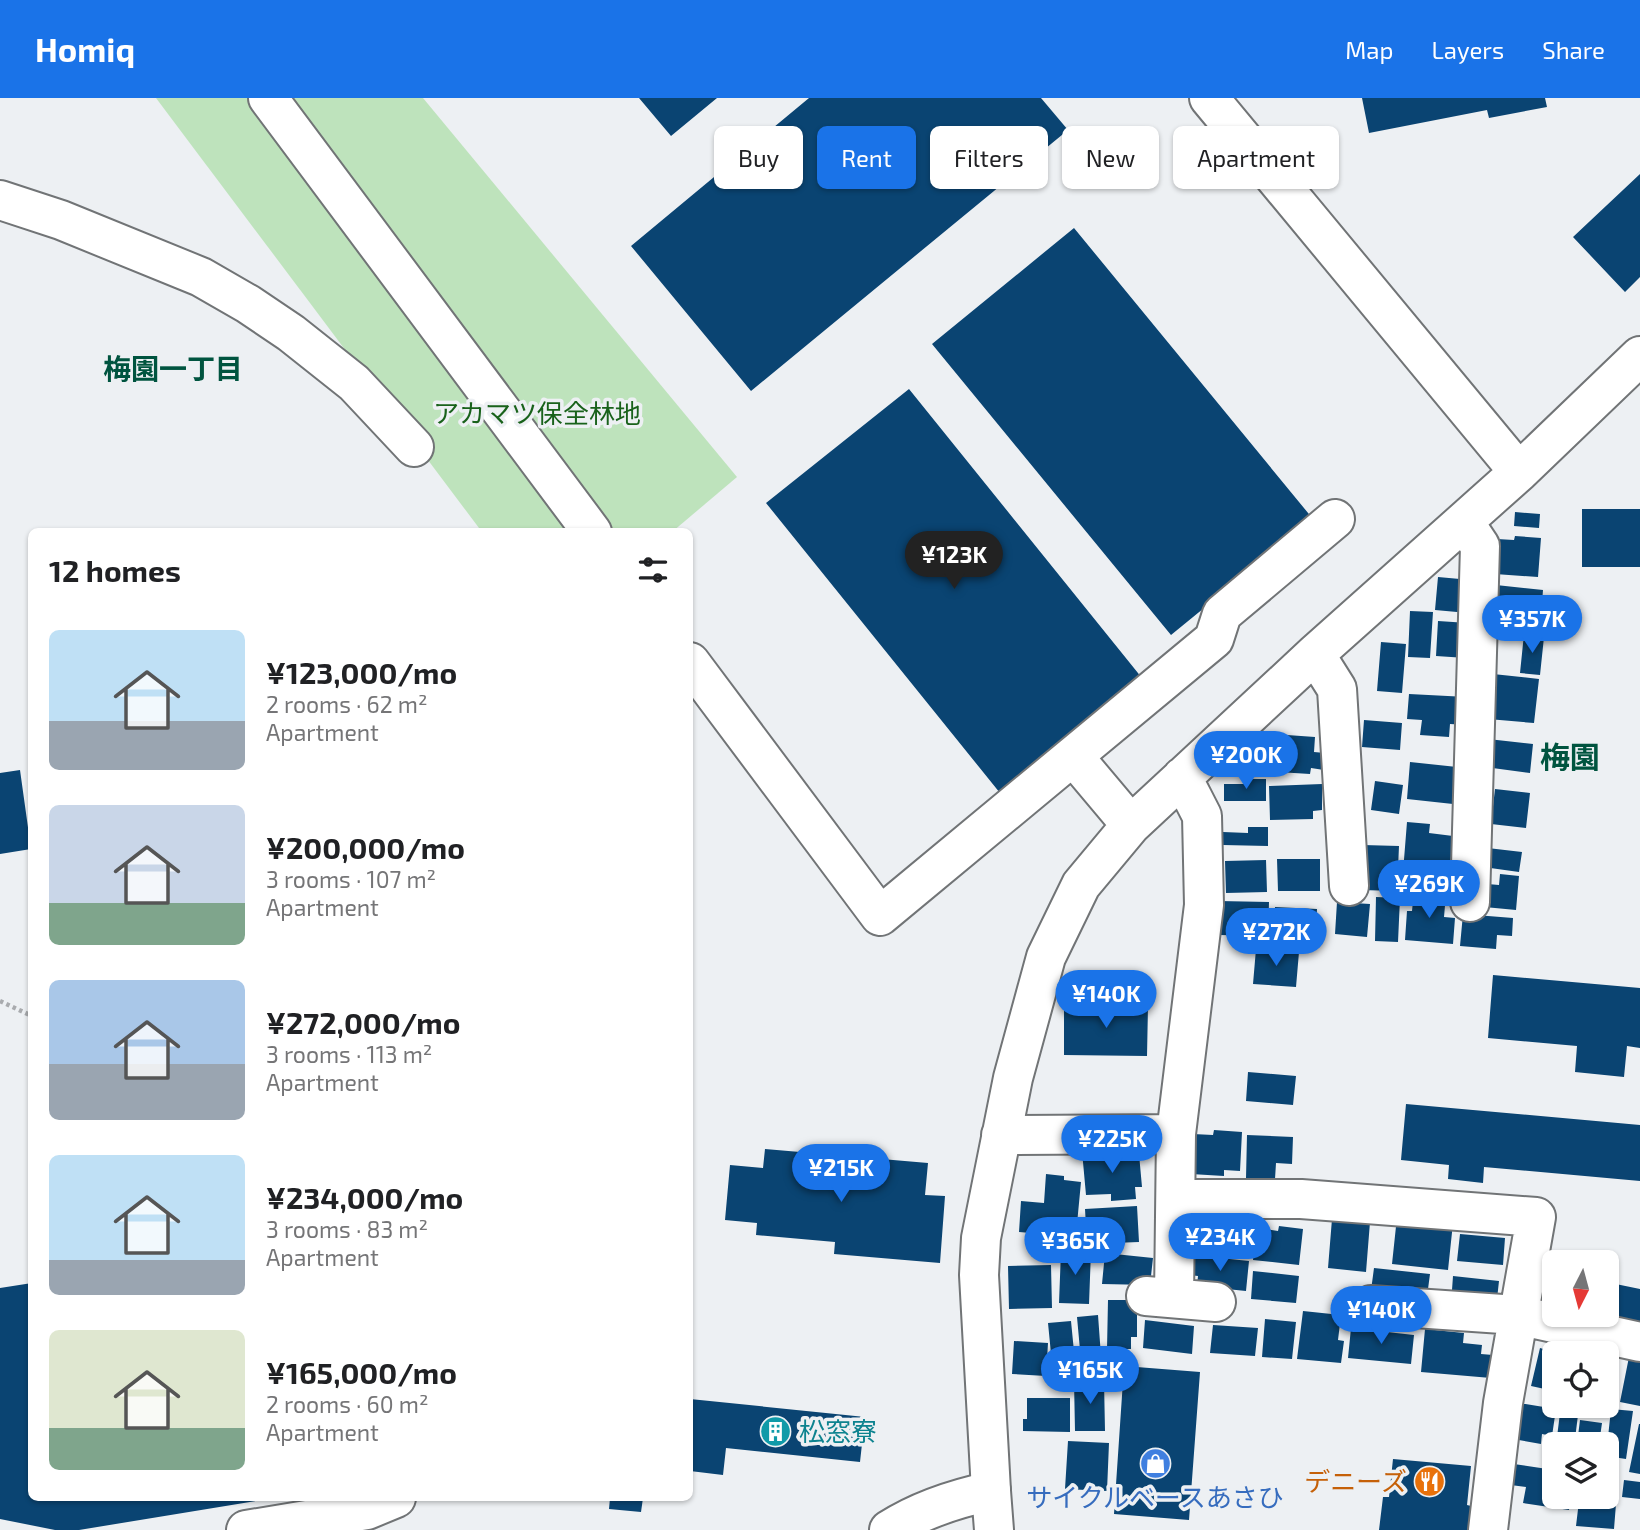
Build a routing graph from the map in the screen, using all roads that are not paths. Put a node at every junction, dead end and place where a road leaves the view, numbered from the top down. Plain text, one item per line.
1 (268, 98) edge
2 (1209, 98) edge
3 (0, 200) edge
4 (1640, 356) edge
5 (414, 447) dead end
6 (1519, 472) junction
7 (1335, 519) dead end
8 (1464, 522) junction
9 (589, 528) edge
10 (1315, 654) junction
11 (693, 666) edge
12 (1073, 755) junction
13 (1182, 778) junction
14 (1131, 825) junction
15 (1349, 886) dead end
16 (1471, 902) dead end
17 (1176, 1134) junction
18 (1001, 1135) junction
19 (1176, 1199) junction
20 (1216, 1302) dead end
21 (1371, 1305) dead end
22 (1517, 1315) junction
23 (1640, 1342) edge
24 (991, 1492) junction
25 (389, 1501) edge
26 (246, 1530) edge
27 (889, 1530) edge
28 (994, 1530) edge
29 (1488, 1530) edge

1 - 9 street
2 - 6 street
3 - 5 street
4 - 6 street
6 - 8 street
7 - 12 street
8 - 10 street
8 - 16 street
10 - 13 street
10 - 15 street
11 - 12 street
12 - 14 street
13 - 14 street
13 - 17 street
14 - 18 street
17 - 18 street
17 - 19 street
18 - 24 street
19 - 20 street
19 - 22 street
21 - 22 street
22 - 23 street
22 - 29 street
24 - 27 street
24 - 28 street
25 - 26 street

